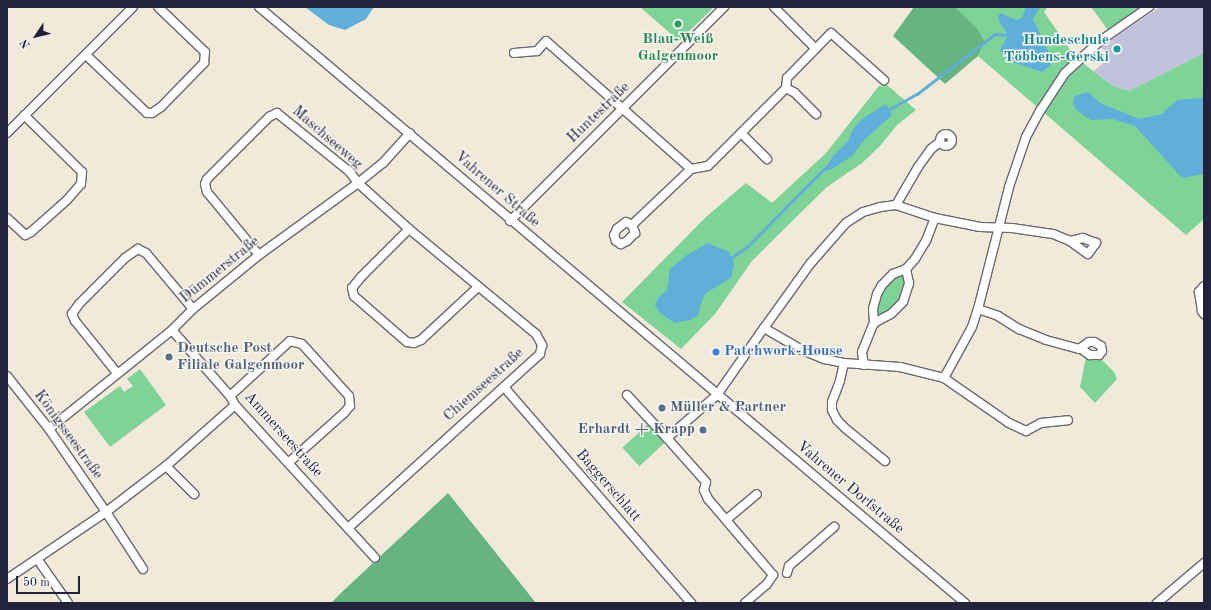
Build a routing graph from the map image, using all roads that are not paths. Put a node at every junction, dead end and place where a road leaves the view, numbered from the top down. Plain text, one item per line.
1 (133, 7) edge
2 (158, 7) edge
3 (259, 7) edge
4 (724, 7) edge
5 (774, 7) edge
6 (1149, 7) edge
7 (816, 49) junction
8 (514, 53) dead end
9 (86, 55) junction
10 (884, 80) dead end
11 (786, 88) junction
12 (624, 109) junction
13 (816, 114) dead end
14 (24, 115) junction
15 (7, 133) edge
16 (741, 133) junction
17 (410, 134) junction
18 (940, 142) dead end
19 (767, 159) dead end
20 (691, 169) junction
21 (358, 183) junction
22 (896, 205) junction
23 (7, 218) edge
24 (935, 218) junction
25 (510, 221) junction
26 (632, 225) dead end
27 (409, 229) junction
28 (999, 229) junction
29 (1070, 241) dead end
30 (259, 255) junction
31 (906, 269) junction
32 (1204, 286) edge
33 (478, 287) junction
34 (193, 309) junction
35 (978, 309) junction
36 (1204, 314) edge
37 (874, 323) junction
38 (764, 328) junction
39 (172, 330) junction
40 (1079, 349) dead end
41 (844, 363) junction
42 (864, 364) junction
43 (117, 373) junction
44 (7, 376) edge
45 (944, 378) junction
46 (504, 387) junction
47 (717, 394) junction
48 (627, 395) dead end
49 (230, 396) junction
50 (235, 406) junction
51 (1068, 420) dead end
52 (49, 429) junction
53 (668, 438) junction
54 (885, 461) dead end
55 (288, 463) junction
56 (166, 466) junction
57 (194, 494) dead end
58 (757, 494) dead end
59 (106, 512) junction
60 (726, 520) junction
61 (834, 527) dead end
62 (348, 528) junction
63 (375, 558) dead end
64 (38, 560) junction
65 (1204, 563) edge
66 (143, 569) dead end
67 (787, 573) dead end
68 (7, 579) edge
69 (68, 603) edge
70 (691, 603) edge
71 (745, 603) edge
72 (965, 603) edge
73 (1157, 603) edge

1 - 9 street
2 - 9 street
3 - 17 street, Vahrener Straße
4 - 12 street, Huntestraße
5 - 7 street
6 - 28 street
7 - 10 street
7 - 11 street
8 - 12 street
9 - 14 street
11 - 13 street
11 - 16 street
12 - 20 street
12 - 25 street, Huntestraße
14 - 15 street
14 - 23 street
16 - 19 street
16 - 20 street
17 - 21 street, Dümmerstraße
17 - 25 street, Vahrener Straße
18 - 22 street
20 - 26 street
21 - 27 street, Chiemseestraße
21 - 30 street, Dümmerstraße
21 - 30 street, Maschseeweg
22 - 24 street
22 - 38 street
24 - 28 street
24 - 31 street
25 - 47 street, Vahrener Straße
27 - 33 street, Chiemseestraße
27 - 33 street
28 - 29 street
28 - 35 street
30 - 34 street, Dümmerstraße
31 - 37 street
31 - 37 street
32 - 36 street
33 - 46 street, Chiemseestraße
34 - 39 street, Dümmerstraße
34 - 43 street
35 - 40 street
35 - 45 street
37 - 42 street
38 - 41 street
38 - 47 street
39 - 43 street, Dümmerstraße
39 - 49 street, Ammerseestraße
41 - 42 street
41 - 54 street
42 - 45 street
43 - 52 street, Dümmerstraße
44 - 52 street, Königsseestraße
45 - 51 street
46 - 62 street, Chiemseestraße
46 - 70 street, Baggerschlatt
47 - 53 street
47 - 72 street, Vahrener Dorfstraße
48 - 53 street
49 - 50 street, Ammerseestraße
49 - 55 street
50 - 55 street, Ammerseestraße
50 - 56 street
52 - 59 street, Königsseestraße
53 - 60 street
55 - 62 street, Ammerseestraße
56 - 57 street
56 - 59 street
58 - 60 street
59 - 64 street
59 - 66 street, Königsseestraße
60 - 71 street
61 - 67 street
62 - 63 street, Ammerseestraße
64 - 68 street
64 - 69 street
65 - 73 street

